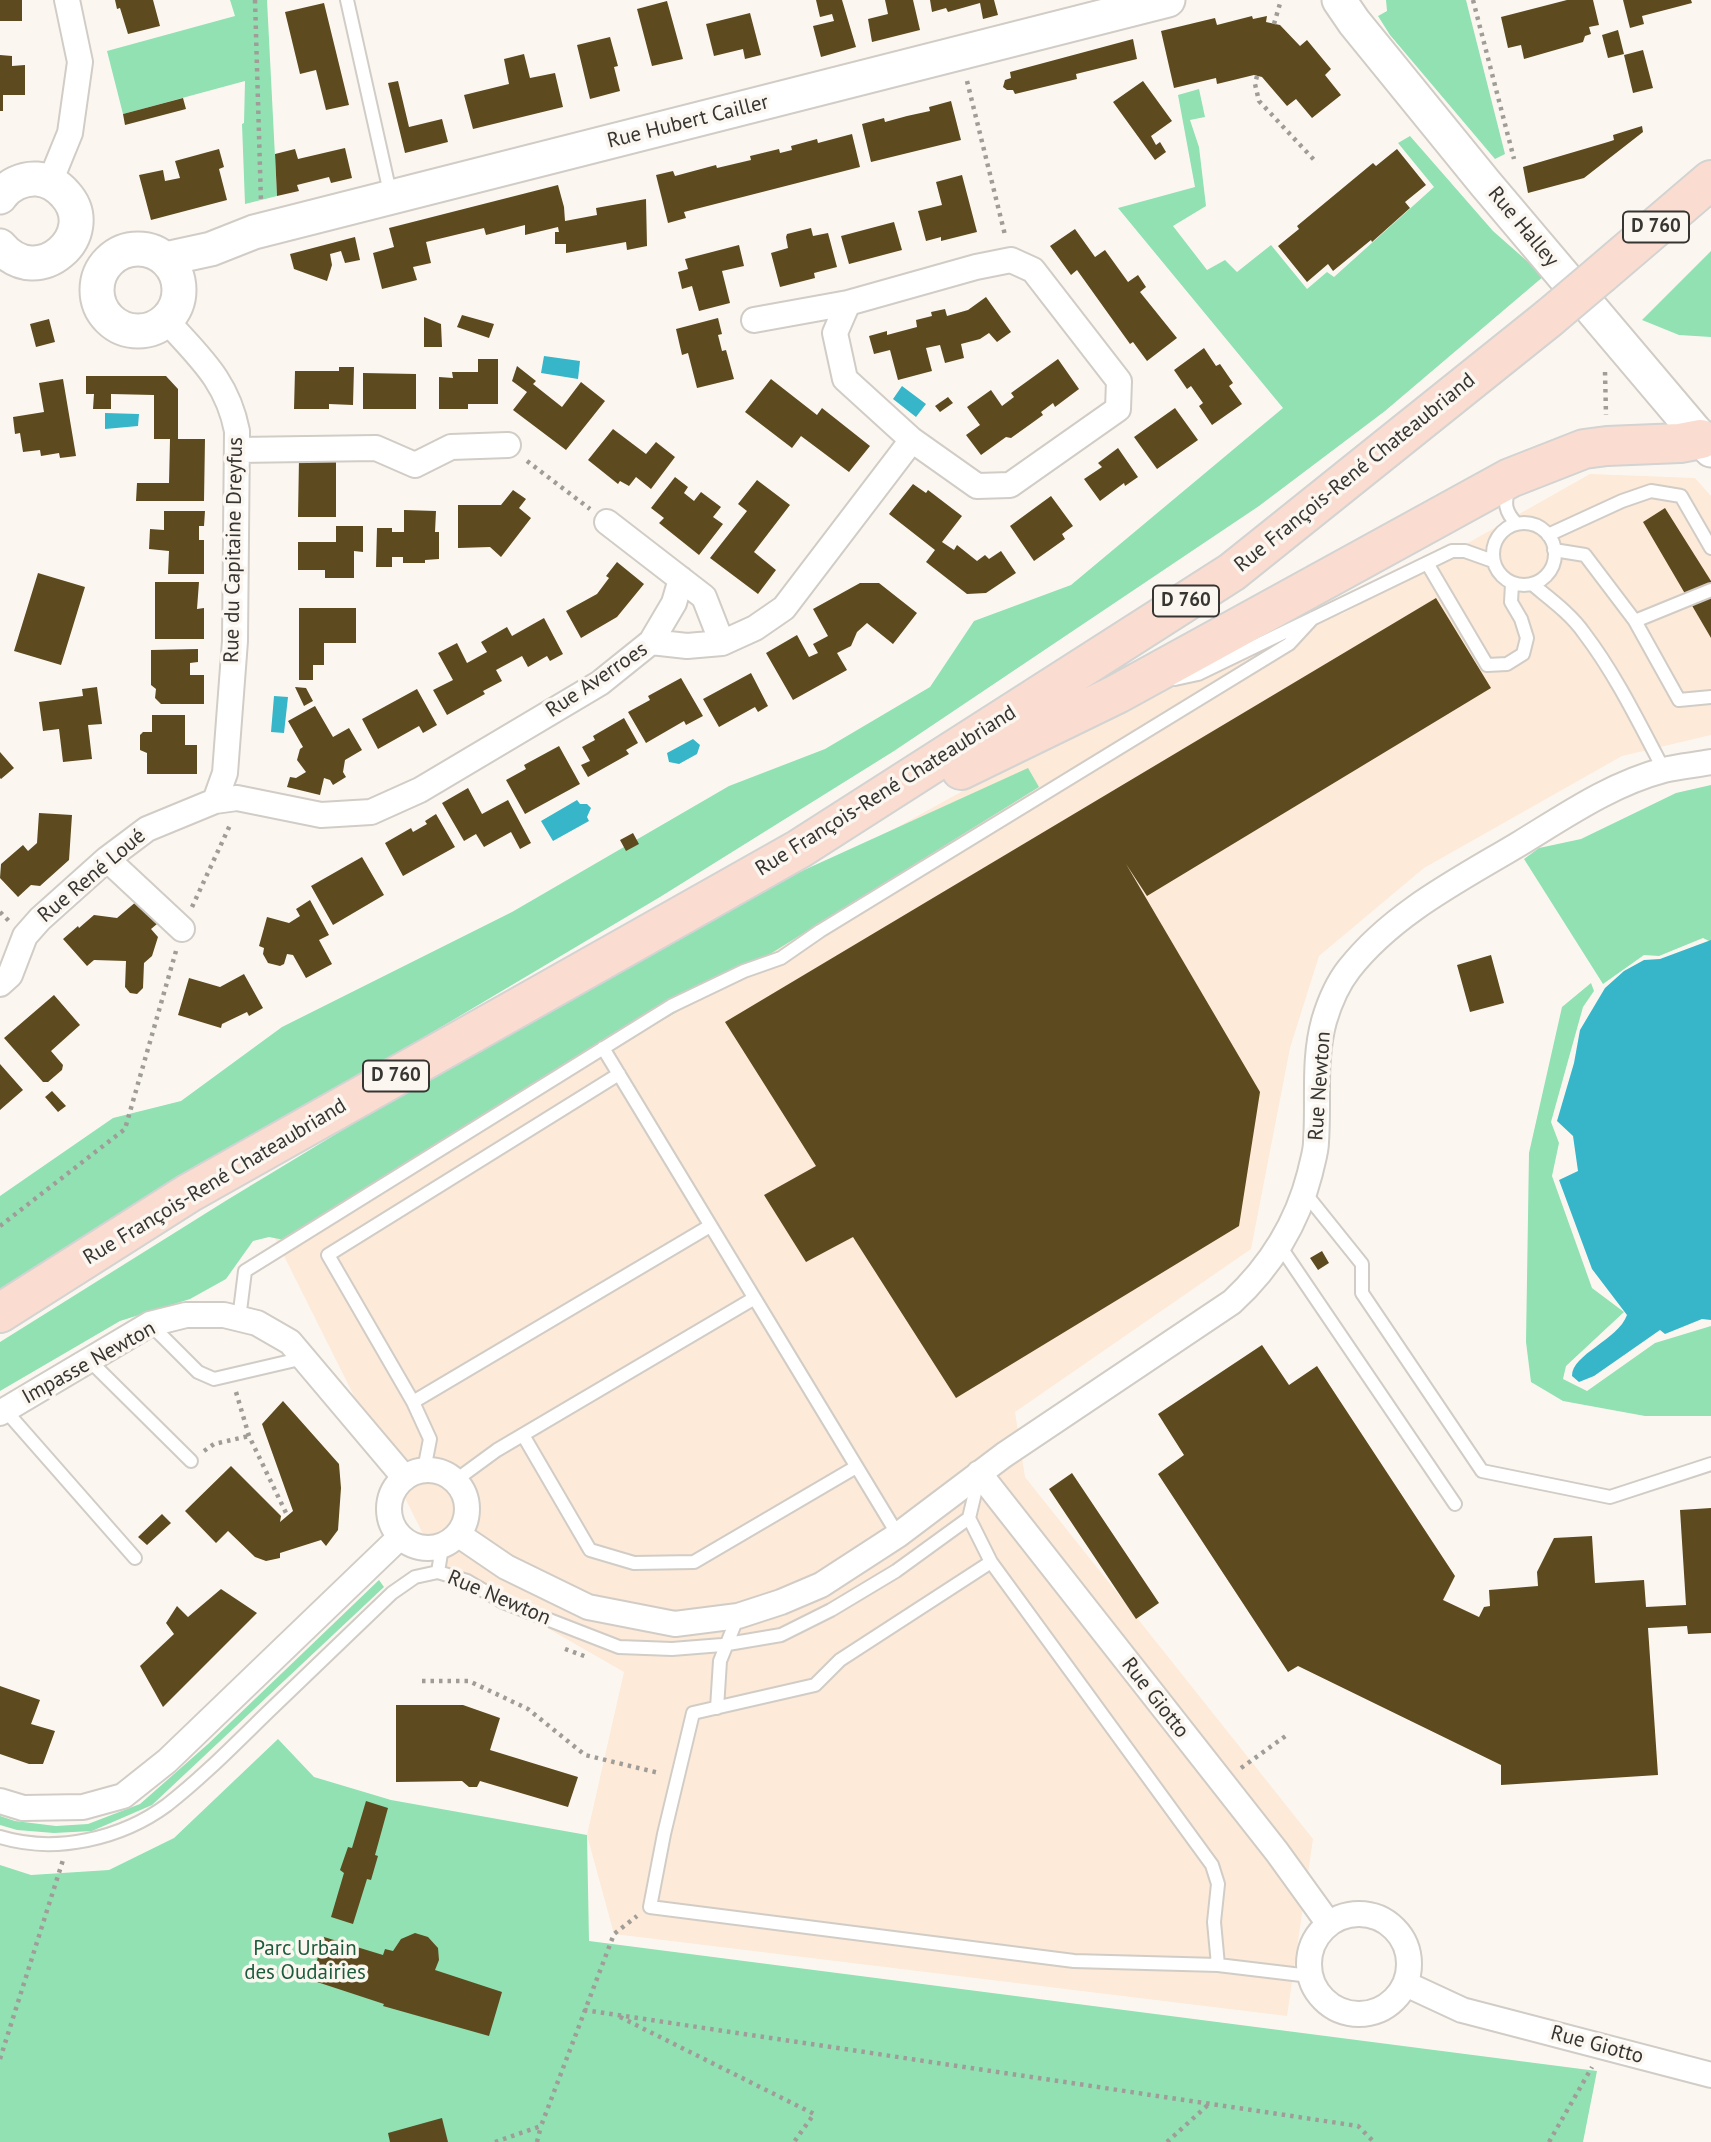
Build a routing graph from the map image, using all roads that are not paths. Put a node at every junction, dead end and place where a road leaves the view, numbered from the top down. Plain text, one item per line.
1 (67, 0) edge
2 (346, 0) edge
3 (1168, 0) edge
4 (1339, 0) edge
5 (1711, 180) edge
6 (50, 182) junction
7 (0, 197) edge
8 (391, 198) junction
9 (76, 223) junction
10 (125, 251) junction
11 (2, 252) edge
12 (42, 262) junction
13 (172, 274) junction
14 (97, 293) junction
15 (848, 303) junction
16 (166, 320) junction
17 (754, 320) dead end
18 (912, 440) junction
19 (508, 445) road end
20 (1706, 445) edge
21 (238, 450) junction
22 (1510, 478) junction
23 (607, 522) road end
24 (1517, 524) junction
25 (1548, 535) junction
26 (1711, 548) edge
27 (1554, 550) junction
28 (1493, 561) junction
29 (1427, 563) junction
30 (681, 579) junction
31 (1512, 584) junction
32 (1532, 584) junction
33 (1711, 590) edge
34 (1313, 618) junction
35 (1635, 621) junction
36 (651, 642) junction
37 (722, 643) junction
38 (1117, 694) junction
39 (1711, 697) edge
40 (1711, 762) edge
41 (1664, 770) junction
42 (225, 808) junction
43 (799, 849) junction
44 (107, 859) junction
45 (182, 929) road end
46 (0, 984) edge
47 (603, 1048) junction
48 (618, 1074) junction
49 (1305, 1193) junction
50 (710, 1226) junction
51 (1280, 1246) junction
52 (753, 1299) junction
53 (0, 1313) edge
54 (239, 1319) junction
55 (150, 1324) junction
56 (304, 1359) junction
57 (89, 1360) junction
58 (413, 1402) junction
59 (3, 1411) edge
60 (523, 1435) junction
61 (191, 1461) dead end
62 (1711, 1464) edge
63 (856, 1467) junction
64 (979, 1473) junction
65 (414, 1474) junction
66 (456, 1480) junction
67 (1455, 1504) dead end
68 (969, 1518) junction
69 (898, 1535) junction
70 (400, 1537) junction
71 (450, 1541) junction
72 (135, 1558) dead end
73 (991, 1562) junction
74 (438, 1572) junction
75 (738, 1616) junction
76 (727, 1644) junction
77 (717, 1708) junction
78 (0, 1801) edge
79 (0, 1837) edge
80 (1329, 1924) junction
81 (1218, 1965) junction
82 (1310, 1976) junction
83 (1406, 1984) junction
84 (1711, 2075) edge

1 - 6 street
2 - 8 lane
3 - 8 street, Rue Hubert Cailler
4 - 20 street, Rue Halley
5 - 43 main road, Rue François-René Chateaubriand / D 760, bridge
6 - 7 street
6 - 9 street
8 - 13 street, Rue Hubert Cailler
9 - 10 street
9 - 12 street
10 - 13 street
10 - 14 street
11 - 12 street
12 - 14 street
13 - 16 street
14 - 16 street
15 - 17 street
15 - 18 street
15 - 18 street
16 - 21 street, Rue du Capitaine Dreyfus
18 - 37 street, Rue Averroes
19 - 21 street
20 - 22 main road
21 - 42 street, Rue du Capitaine Dreyfus
22 - 24 lane
22 - 38 main road
23 - 30 street
24 - 25 lane
24 - 28 lane
25 - 26 lane
25 - 27 lane
27 - 32 lane
27 - 35 lane
28 - 29 lane
28 - 31 lane
29 - 31 lane
29 - 34 lane
30 - 36 street
30 - 37 street
31 - 32 lane
32 - 41 lane
33 - 35 lane
34 - 38 lane
34 - 47 lane
35 - 39 lane
36 - 37 street, Rue Averroes
36 - 42 street, Rue Averroes
38 - 43 main road
40 - 41 street, Rue Newton
41 - 49 street, Rue Newton
42 - 44 street, Rue René Loué
43 - 53 main road, Rue François-René Chateaubriand / D 760
44 - 45 street
44 - 46 street, Rue René Loué
47 - 48 lane
47 - 54 lane
48 - 50 lane
48 - 58 lane
49 - 51 street, Rue Newton
49 - 62 lane
50 - 52 lane
50 - 58 lane
51 - 64 street, Rue Newton
51 - 67 lane
52 - 60 lane
52 - 63 lane
54 - 55 street, Impasse Newton
54 - 56 street, Impasse Newton
55 - 56 lane
55 - 57 street, Impasse Newton
56 - 65 street, Impasse Newton
57 - 59 street, Impasse Newton
57 - 61 lane
58 - 65 lane
59 - 72 lane
60 - 63 lane
60 - 66 lane
63 - 69 lane
64 - 68 lane
64 - 69 street, Rue Newton
64 - 80 street, Rue Giotto
65 - 66 street
65 - 70 street
66 - 71 street
68 - 73 lane
68 - 76 lane, Rue Newton
69 - 75 street, Rue Newton
70 - 71 street
70 - 78 street
71 - 74 lane
71 - 75 street, Rue Newton
73 - 77 lane
73 - 81 lane
74 - 76 lane, Rue Newton
74 - 79 lane, Rue Newton
75 - 76 lane
76 - 77 lane
77 - 81 lane
80 - 82 street
80 - 83 street
81 - 82 lane
82 - 83 street
83 - 84 street, Rue Giotto

